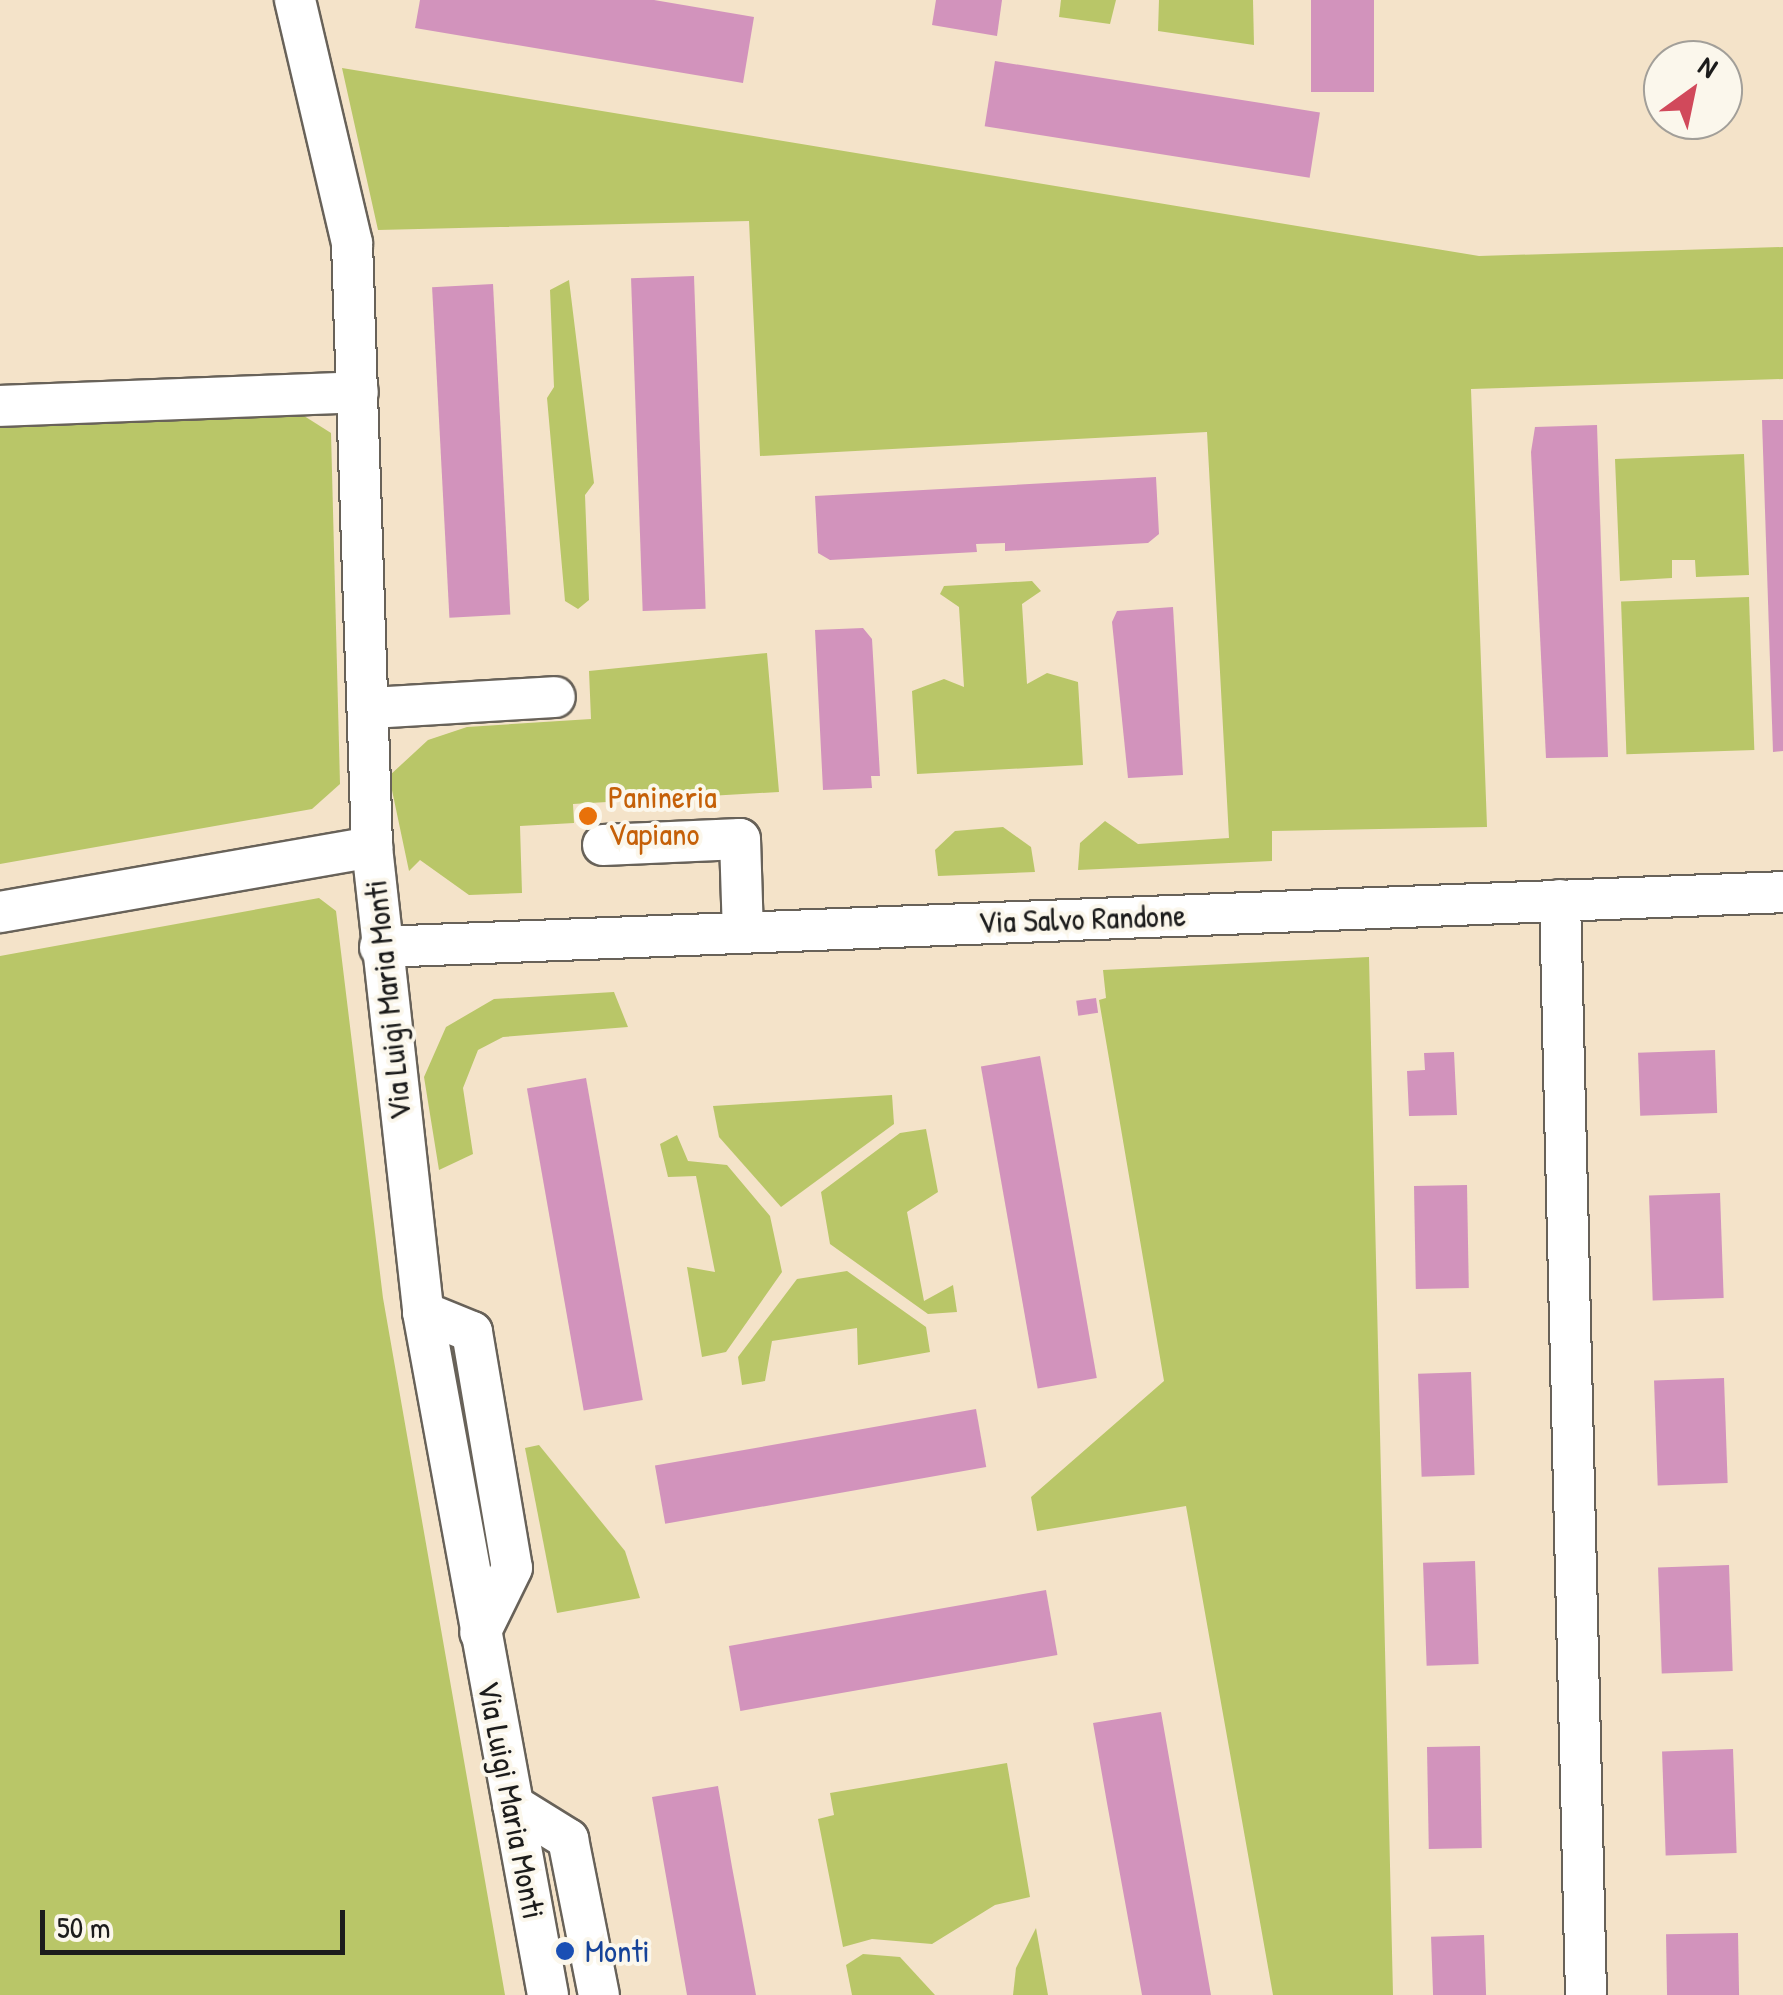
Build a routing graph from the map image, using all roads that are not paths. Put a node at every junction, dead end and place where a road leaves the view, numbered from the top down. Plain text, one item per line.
1 (294, 0) edge
2 (358, 392) junction
3 (0, 406) edge
4 (556, 696) dead end
5 (370, 708) junction
6 (603, 845) dead end
7 (372, 846) junction
8 (1783, 892) edge
9 (1560, 900) junction
10 (0, 912) edge
11 (744, 932) junction
12 (380, 946) junction
13 (513, 1804) junction
14 (548, 1995) edge
15 (599, 1995) edge
16 (1586, 1995) edge

1 - 2 street, Via Luigi Maria Monti
2 - 3 street
2 - 5 street, Via Luigi Maria Monti
4 - 5 street
5 - 7 street, Via Luigi Maria Monti
6 - 11 street
7 - 10 street
7 - 12 street, Via Luigi Maria Monti
8 - 9 street, Via Salvo Randone
9 - 11 street, Via Salvo Randone
9 - 16 street
11 - 12 street, Via Salvo Randone
12 - 13 street, Via Luigi Maria Monti
13 - 14 street, Via Luigi Maria Monti
13 - 15 street

